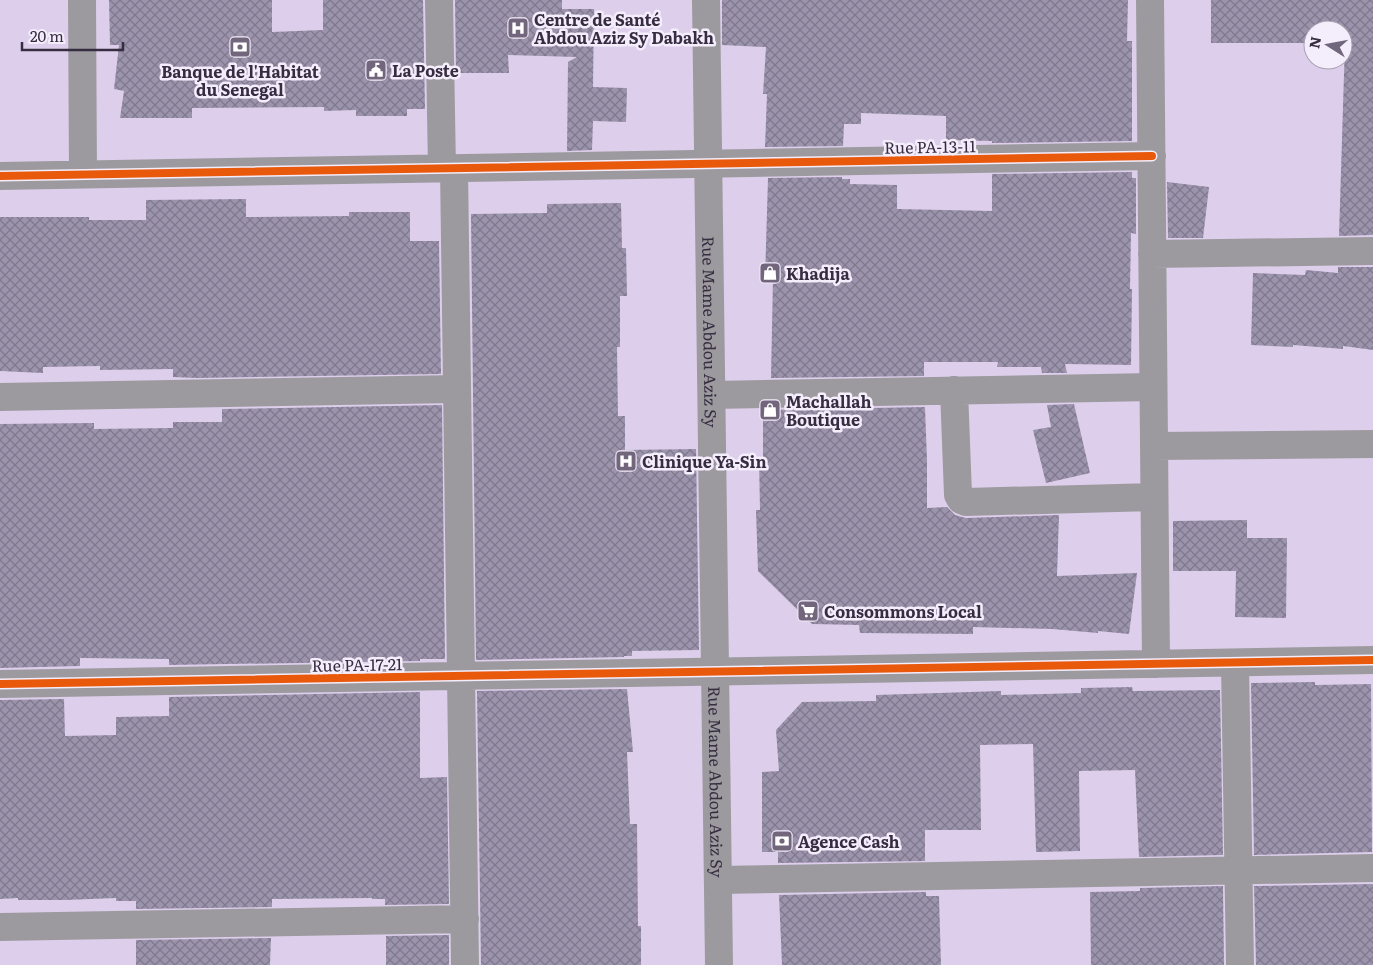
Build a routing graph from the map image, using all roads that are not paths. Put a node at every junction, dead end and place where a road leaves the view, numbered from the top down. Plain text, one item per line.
1 (82, 0) edge
2 (439, 0) edge
3 (706, 0) edge
4 (1150, 0) edge
5 (1152, 156) junction
6 (708, 164) junction
7 (448, 168) junction
8 (83, 174) junction
9 (0, 176) edge
10 (1373, 251) edge
11 (1152, 254) junction
12 (1154, 387) junction
13 (457, 389) junction
14 (954, 390) junction
15 (712, 395) junction
16 (0, 397) edge
17 (1373, 444) edge
18 (1154, 446) junction
19 (1154, 497) junction
20 (1373, 660) edge
21 (1235, 663) junction
22 (1156, 664) junction
23 (715, 672) junction
24 (461, 676) junction
25 (0, 684) edge
26 (1373, 868) edge
27 (1238, 871) junction
28 (718, 880) junction
29 (465, 919) junction
30 (0, 927) edge
31 (465, 965) edge
32 (719, 965) edge
33 (1240, 965) edge

1 - 8 street
2 - 7 street
3 - 6 street, Rue Mame Abdou Aziz Sy
4 - 5 street
5 - 6 street, Rue PA-13-11
5 - 11 street
6 - 7 street, Rue PA-13-11
6 - 15 street, Rue Mame Abdou Aziz Sy
7 - 8 street, Rue PA-13-11
7 - 13 street
8 - 9 street, Rue PA-13-11
10 - 11 street
11 - 12 street
12 - 14 street
12 - 18 street
13 - 16 street
13 - 24 street
14 - 15 street
14 - 19 street
15 - 23 street, Rue Mame Abdou Aziz Sy
17 - 18 street
18 - 19 street
19 - 22 street
20 - 21 street, Rue PA-17-21
21 - 22 street, Rue PA-17-21
21 - 27 street
22 - 23 street, Rue PA-17-21
23 - 24 street, Rue PA-17-21
23 - 28 street, Rue Mame Abdou Aziz Sy
24 - 25 street, Rue PA-17-21
24 - 29 street
26 - 27 street
27 - 28 street
27 - 33 street
28 - 32 street, Rue Mame Abdou Aziz Sy
29 - 30 street
29 - 31 street

